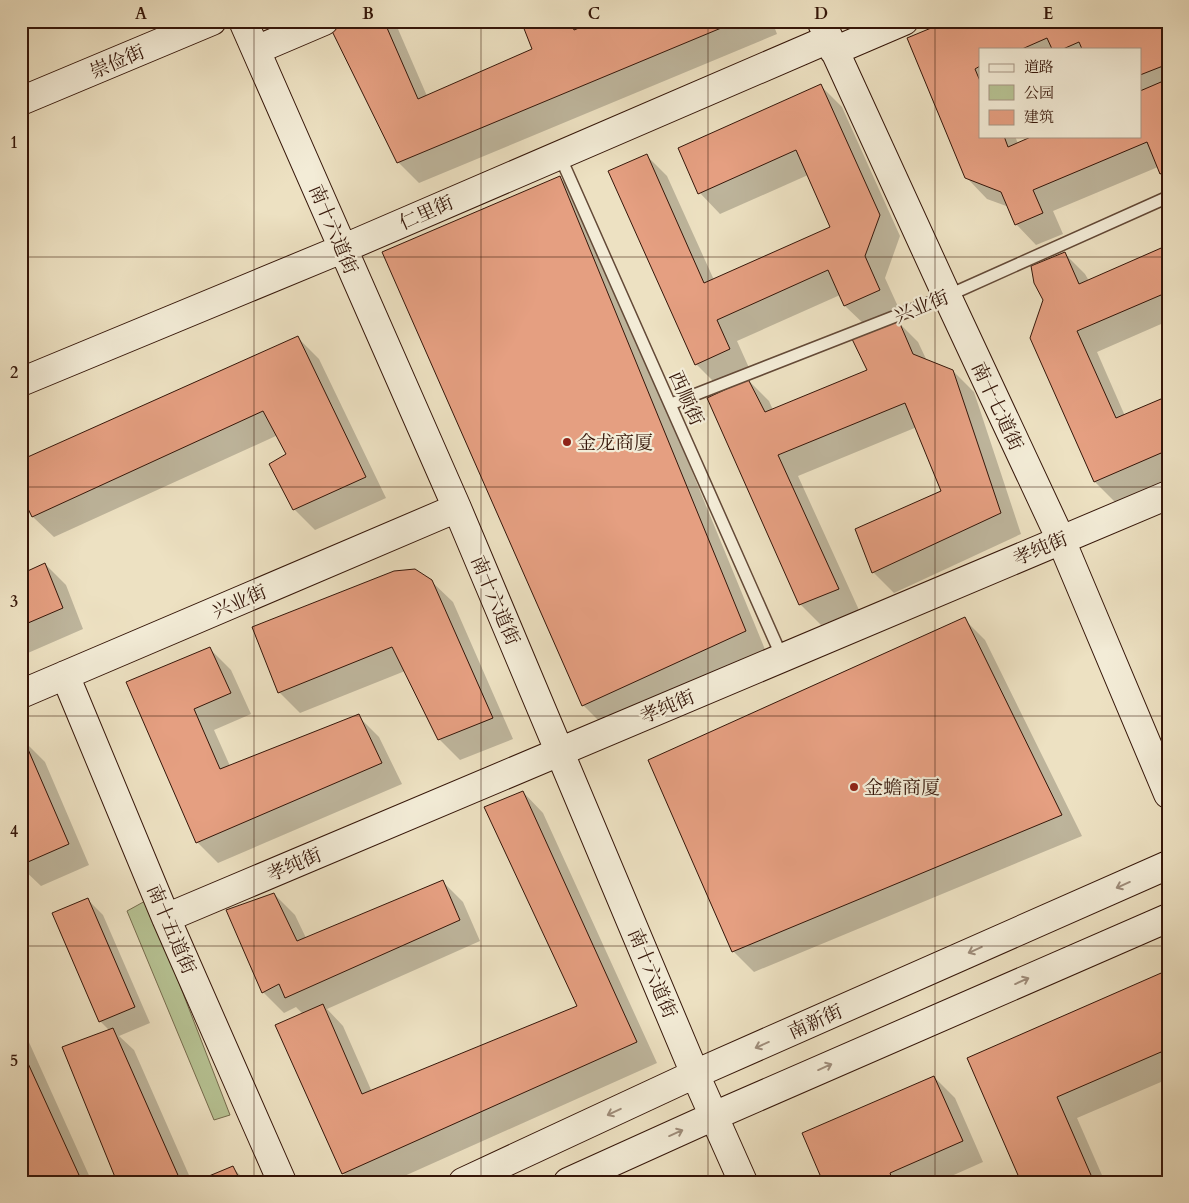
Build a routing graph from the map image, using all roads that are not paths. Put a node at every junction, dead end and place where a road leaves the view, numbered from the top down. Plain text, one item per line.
1 (212, 21) edge
2 (243, 21) edge
3 (324, 21) edge
4 (904, 21) edge
5 (828, 37) edge
6 (256, 50) junction
7 (21, 101) edge
8 (559, 154) junction
9 (1168, 198) edge
10 (342, 249) junction
11 (947, 296) junction
12 (21, 382) edge
13 (671, 404) junction
14 (1168, 494) edge
15 (457, 508) junction
16 (1061, 540) junction
17 (782, 657) junction
18 (65, 675) junction
19 (21, 694) edge
20 (560, 752) junction
21 (1168, 794) edge
22 (1168, 865) edge
23 (166, 918) junction
24 (1168, 918) edge
25 (696, 1074) junction
26 (714, 1116) junction
27 (282, 1182) edge
28 (463, 1182) edge
29 (568, 1182) edge
30 (743, 1182) edge

1 - 7 street, 崇俭街
2 - 6 street, 南十六道街
3 - 6 street
4 - 5 street, 仁里街
5 - 8 street, 仁里街
5 - 11 street, 南十七道街
6 - 10 street, 南十六道街
8 - 10 street, 仁里街
8 - 13 lane, 西顺街
9 - 11 lane, 兴业街
10 - 12 street, 仁里街
10 - 15 street, 南十六道街
11 - 13 lane, 兴业街
11 - 16 street, 南十七道街
13 - 17 lane, 西顺街
14 - 16 street, 孝纯街
15 - 18 street, 兴业街
15 - 20 street, 南十六道街
16 - 17 street, 孝纯街
16 - 21 street, 南十七道街
17 - 20 street, 孝纯街
18 - 19 street, 兴业街
18 - 23 street, 南十五道街
20 - 23 street, 孝纯街
20 - 25 street, 南十六道街
22 -> 25 street, 南新街
23 - 27 street, 南十五道街
26 -> 24 street
25 - 26 street, 南十六道街
25 -> 28 street, 南新街
29 -> 26 street
26 - 30 street, 南十六道街

